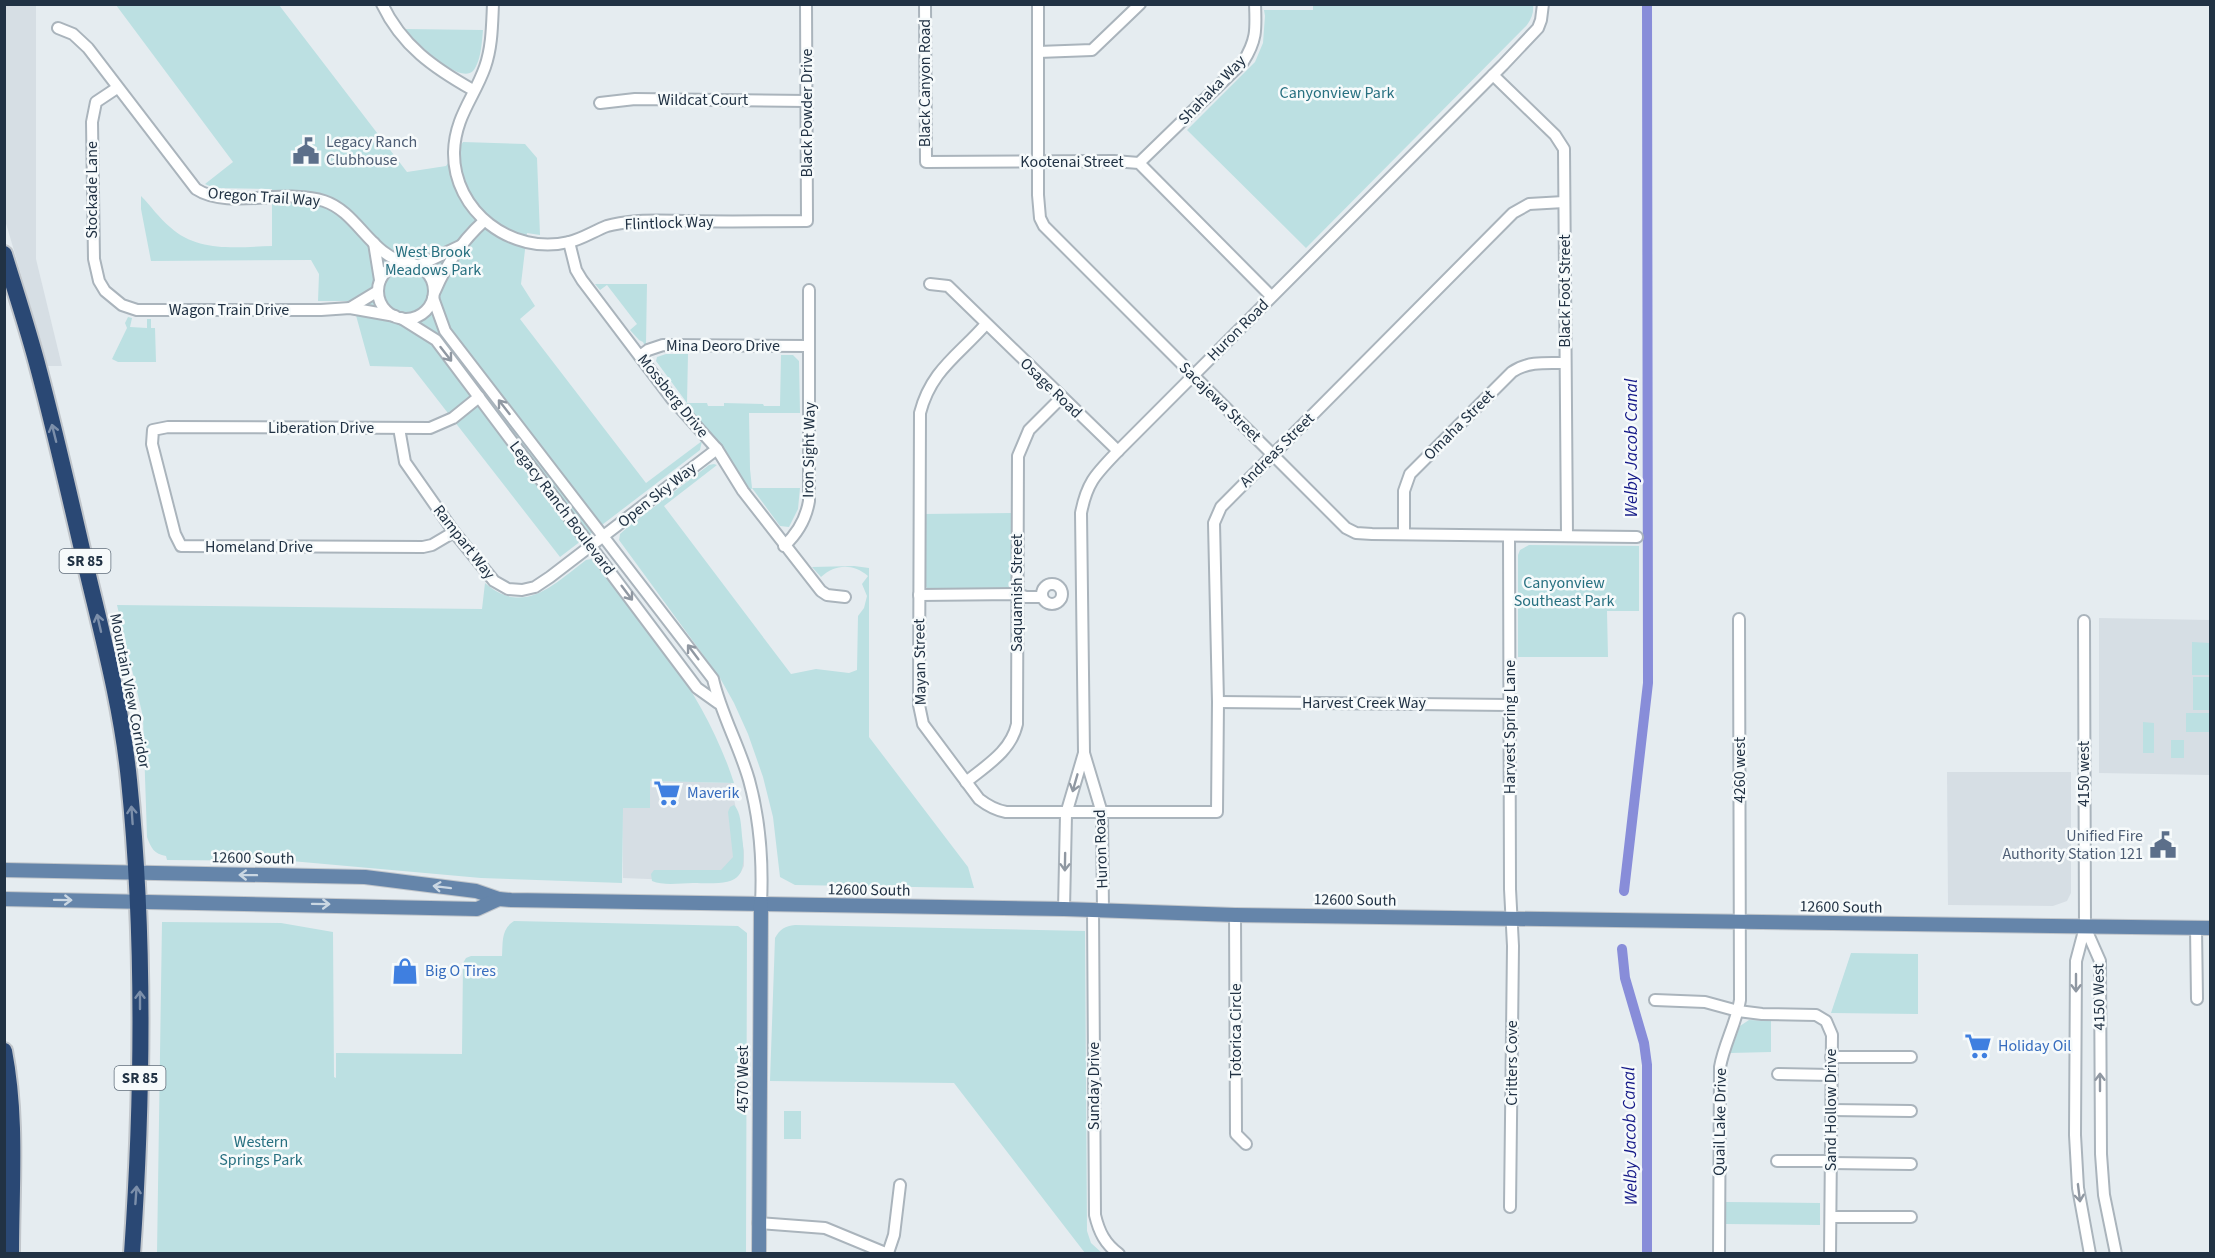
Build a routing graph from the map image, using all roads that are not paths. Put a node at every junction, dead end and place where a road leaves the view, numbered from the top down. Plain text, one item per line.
1 (382, 4) edge
2 (493, 4) edge
3 (806, 4) edge
4 (925, 4) edge
5 (1038, 4) edge
6 (1140, 4) edge
7 (1255, 4) edge
8 (1543, 4) edge
9 (58, 28) dead end
10 (1038, 52) junction
11 (1493, 75) junction
12 (117, 88) junction
13 (473, 90) junction
14 (807, 101) junction
15 (600, 103) dead end
16 (926, 162) joint
17 (1037, 162) junction
18 (1139, 163) junction
19 (1564, 202) junction
20 (484, 221) junction
21 (807, 222) joint
22 (569, 242) junction
23 (374, 243) junction
24 (460, 246) junction
25 (4, 254) edge
26 (413, 265) junction
27 (930, 284) dead end
28 (379, 286) junction
29 (809, 290) dead end
30 (433, 296) junction
31 (1271, 296) junction
32 (111, 298) joint
33 (350, 308) junction
34 (398, 317) junction
35 (986, 324) junction
36 (809, 346) junction
37 (640, 356) junction
38 (1565, 363) junction
39 (1192, 376) junction
40 (479, 397) junction
41 (1061, 398) junction
42 (399, 428) junction
43 (153, 430) joint
44 (717, 449) junction
45 (1118, 451) junction
46 (1272, 454) junction
47 (454, 532) junction
48 (1404, 534) junction
49 (1509, 536) junction
50 (1567, 536) junction
51 (1638, 537) dead end
52 (598, 542) junction
53 (784, 546) junction
54 (1017, 594) junction
55 (1042, 594) junction
56 (1082, 594) junction
57 (919, 595) junction
58 (1062, 595) junction
59 (844, 597) dead end
60 (1739, 619) dead end
61 (2084, 621) dead end
62 (1218, 702) junction
63 (718, 703) junction
64 (1510, 705) junction
65 (1084, 753) junction
66 (966, 782) junction
67 (1217, 812) joint
68 (1102, 813) junction
69 (1066, 814) junction
70 (4, 870) edge
71 (136, 873) junction
72 (4, 899) edge
73 (499, 899) junction
74 (137, 902) junction
75 (761, 904) junction
76 (1064, 909) junction
77 (1098, 911) junction
78 (1235, 915) junction
79 (1512, 919) junction
80 (1741, 921) junction
81 (2085, 927) junction
82 (2196, 928) junction
83 (2211, 928) edge
84 (2197, 999) dead end
85 (1655, 1000) dead end
86 (1738, 1011) junction
87 (4, 1051) edge
88 (1832, 1057) junction
89 (1911, 1057) dead end
90 (1778, 1074) dead end
91 (1832, 1075) junction
92 (1831, 1110) junction
93 (1911, 1111) dead end
94 (1246, 1144) dead end
95 (1777, 1161) dead end
96 (1831, 1162) junction
97 (1911, 1164) dead end
98 (900, 1185) dead end
99 (1510, 1207) dead end
100 (1831, 1216) junction
101 (1911, 1217) dead end
102 (758, 1223) junction
103 (888, 1253) edge
104 (10, 1254) edge
105 (132, 1254) edge
106 (759, 1254) edge
107 (1119, 1254) edge
108 (1719, 1254) edge
109 (1830, 1254) edge
110 (2090, 1254) edge
111 (2116, 1254) edge

1 - 13 street
2 - 13 street, Flintlock Way
3 - 14 street, Black Powder Drive
4 - 16 street, Black Canyon Road
5 - 10 street, Sacajewa Street
6 - 10 street
7 - 18 street, Shahaka Way
8 - 11 street, Huron Road
9 - 12 street, Oregon Trail Way
10 - 17 street, Sacajewa Street
11 - 19 street, Black Foot Street
11 - 31 street, Huron Road
12 - 23 street, Oregon Trail Way
12 - 32 street, Stockade Lane
13 - 20 street, Flintlock Way
14 - 15 street, Wildcat Court
14 - 21 street, Black Powder Drive
16 - 17 street, Kootenai Street
17 - 18 street, Kootenai Street
17 - 39 street, Sacajewa Street
18 - 31 street, Kootenai Street
19 - 38 street, Black Foot Street
19 - 46 street, Andreas Street
20 - 22 street, Flintlock Way
20 - 24 street
21 - 22 street, Flintlock Way
22 - 37 street, Mossberg Drive
23 - 26 street, Oregon Trail Way
23 - 28 street
24 - 26 street
24 - 30 street
71 -> 25 highway, Mountain View Corridor / SR 85
26 - 28 street
26 - 30 street
27 - 35 street, Osage Road
28 - 33 street, Wagon Train Drive
28 - 34 street
29 - 36 street, Iron Sight Way
30 - 34 street
52 -> 30 street, Legacy Ranch Boulevard
31 - 39 street, Huron Road
32 - 33 street, Wagon Train Drive
33 - 34 street, Wagon Train Drive
34 -> 40 street, Legacy Ranch Boulevard
35 - 41 street, Osage Road
35 - 57 street, Mayan Street
36 - 37 street, Mina Deoro Drive
36 - 53 street, Iron Sight Way
37 - 44 street, Mossberg Drive
38 - 48 street, Omaha Street
38 - 50 street, Black Foot Street
39 - 45 street, Huron Road
39 - 46 street, Sacajewa Street
40 - 42 street, Liberation Drive
40 - 52 street, Legacy Ranch Boulevard
41 - 45 street, Osage Road
41 - 54 street, Saquamish Street
42 - 43 street, Liberation Drive
42 - 47 street, Rampart Way
43 - 47 street, Homeland Drive
44 - 52 street, Open Sky Way
44 - 53 street, Mossberg Drive
45 - 56 street, Huron Road
46 - 48 street, Sacajewa Street
46 - 62 street, Andreas Street
47 - 52 street, Rampart Way
48 - 49 street, Sacajewa Street
49 - 50 street, Sacajewa Street
49 - 64 street, Harvest Spring Lane
50 - 51 street, Sacajewa Street
52 -> 63 street, Legacy Ranch Boulevard
63 -> 52 street, Legacy Ranch Boulevard
53 - 59 street, Mossberg Drive
54 - 55 street
54 - 57 street
54 - 66 street, Saquamish Street
55 - 58 street
55 - 58 street
56 - 58 street
56 - 65 street, Huron Road
57 - 66 street, Mayan Street
60 - 80 street, 4260 west
61 - 81 street, 4150 west
62 - 64 street, Harvest Creek Way
62 - 67 street, Andreas Street
63 - 75 street, Legacy Ranch Boulevard
64 - 79 street, Harvest Spring Lane
65 - 68 street, Huron Road
65 -> 69 street, Huron Road
66 - 69 street, Mayan Street
67 - 68 street, Mayan Street
68 - 69 street, Mayan Street
68 - 77 street, Huron Road
69 -> 76 street, Huron Road
70 - 71 main road, 12600 South
73 -> 71 main road, 12600 South
71 - 74 highway, Mountain View Corridor / SR 85
72 -> 74 main road, 12600 South
74 -> 73 main road, 12600 South
73 - 75 main road, 12600 South
105 -> 74 highway, Mountain View Corridor / SR 85
75 - 76 main road, 12600 South
75 - 102 main road, 4570 West
76 - 77 main road, 12600 South
77 - 78 main road, 12600 South
77 - 107 street, Sunday Drive
78 - 79 main road, 12600 South
78 - 94 street, Totorica Circle
79 - 80 main road, 12600 South
79 - 99 street, Critters Cove
80 - 81 main road, 12600 South
80 - 86 street, Quail Lake Drive
81 - 82 main road, 12600 South
81 -> 110 street, 4150 West
111 -> 81 street, 4150 West
82 - 83 main road, 12600 South
82 - 84 street
85 - 86 street, Sand Hollow Drive
86 - 88 street, Sand Hollow Drive
86 - 108 street, Quail Lake Drive
87 - 104 highway
88 - 89 street
88 - 91 street, Sand Hollow Drive
90 - 91 street
91 - 92 street, Sand Hollow Drive
92 - 93 street
92 - 96 street, Sand Hollow Drive
95 - 96 street
96 - 97 street
96 - 100 street, Sand Hollow Drive
98 - 103 street
100 - 101 street
100 - 109 street, Sand Hollow Drive
102 - 103 street
102 - 106 main road, 4570 West

